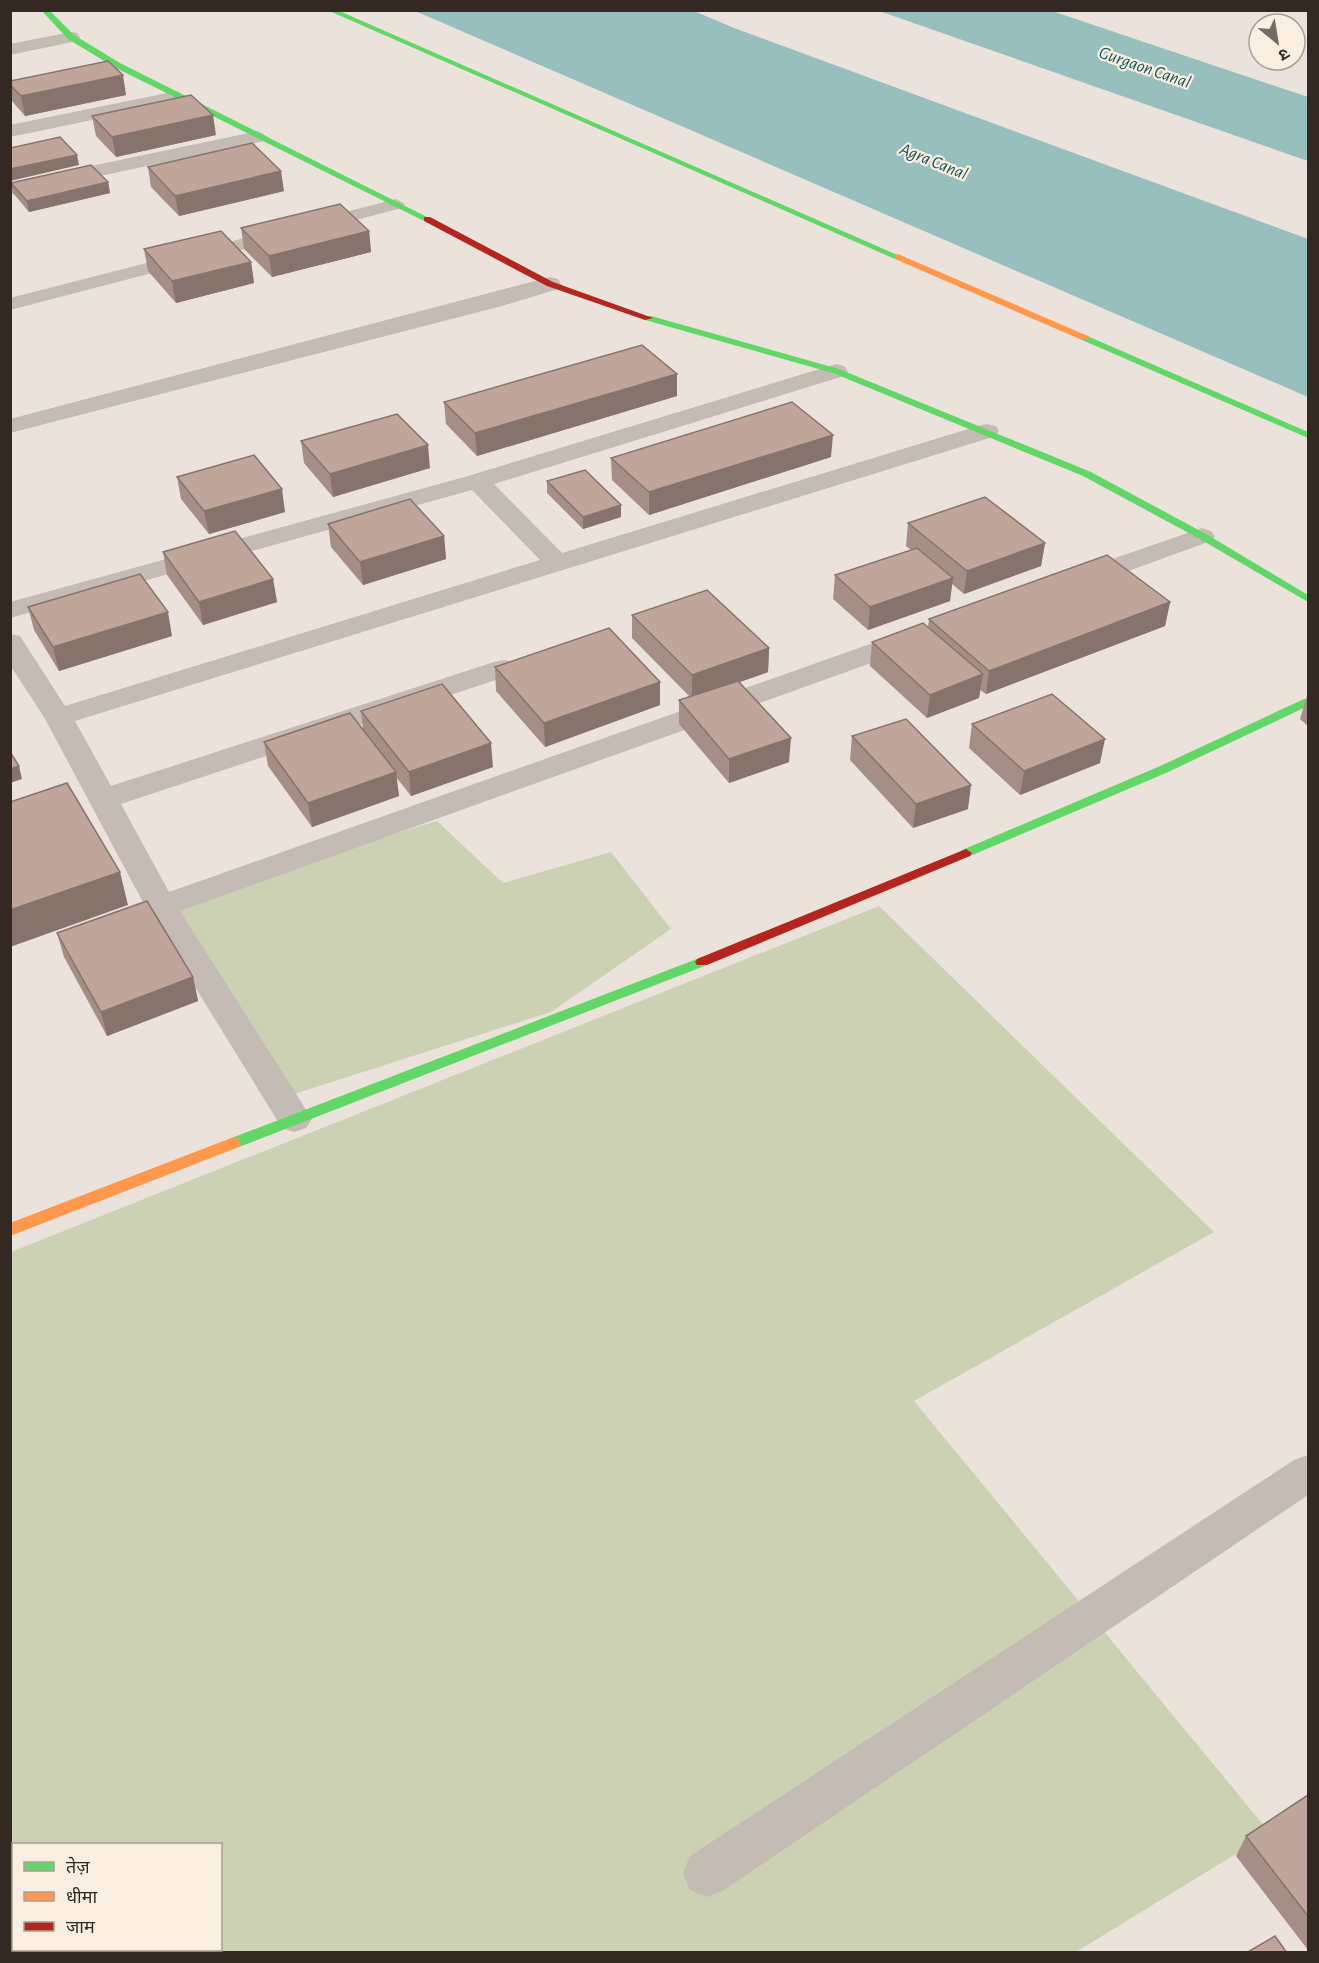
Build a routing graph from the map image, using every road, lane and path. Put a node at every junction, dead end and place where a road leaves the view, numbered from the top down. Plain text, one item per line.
1 (44, 10) edge
2 (330, 10) edge
3 (71, 37) junction
4 (10, 50) edge
5 (117, 65) junction
6 (85, 71) edge
7 (177, 97) junction
8 (10, 131) edge
9 (258, 137) junction
10 (10, 189) edge
11 (396, 204) junction
12 (550, 284) junction
13 (10, 304) edge
14 (836, 371) junction
15 (10, 426) edge
16 (987, 431) junction
17 (1308, 435) edge
18 (477, 481) junction
19 (1202, 536) junction
20 (557, 563) junction
21 (1056, 588) edge
22 (1308, 599) edge
23 (10, 610) edge
24 (944, 627) edge
25 (10, 642) edge
26 (504, 668) edge
27 (1308, 702) edge
28 (58, 717) junction
29 (103, 799) junction
30 (160, 906) junction
31 (294, 1119) junction
32 (10, 1230) edge
33 (1308, 1473) edge
34 (707, 1873) dead end

1 - 3 street
2 - 17 street
3 - 4 street
3 - 5 street
5 - 6 street
5 - 7 street
7 - 8 street
7 - 9 street
9 - 10 street
9 - 11 street
11 - 12 street
11 - 13 lane
12 - 14 street
12 - 15 street
14 - 16 street
14 - 18 street
16 - 19 street
16 - 20 street
18 - 20 street
18 - 23 street
19 - 21 street
19 - 22 street
20 - 28 street
24 - 30 street
25 - 28 street
26 - 29 street
27 - 31 street
28 - 29 street
29 - 30 street
30 - 31 street
31 - 32 street
33 - 34 street

